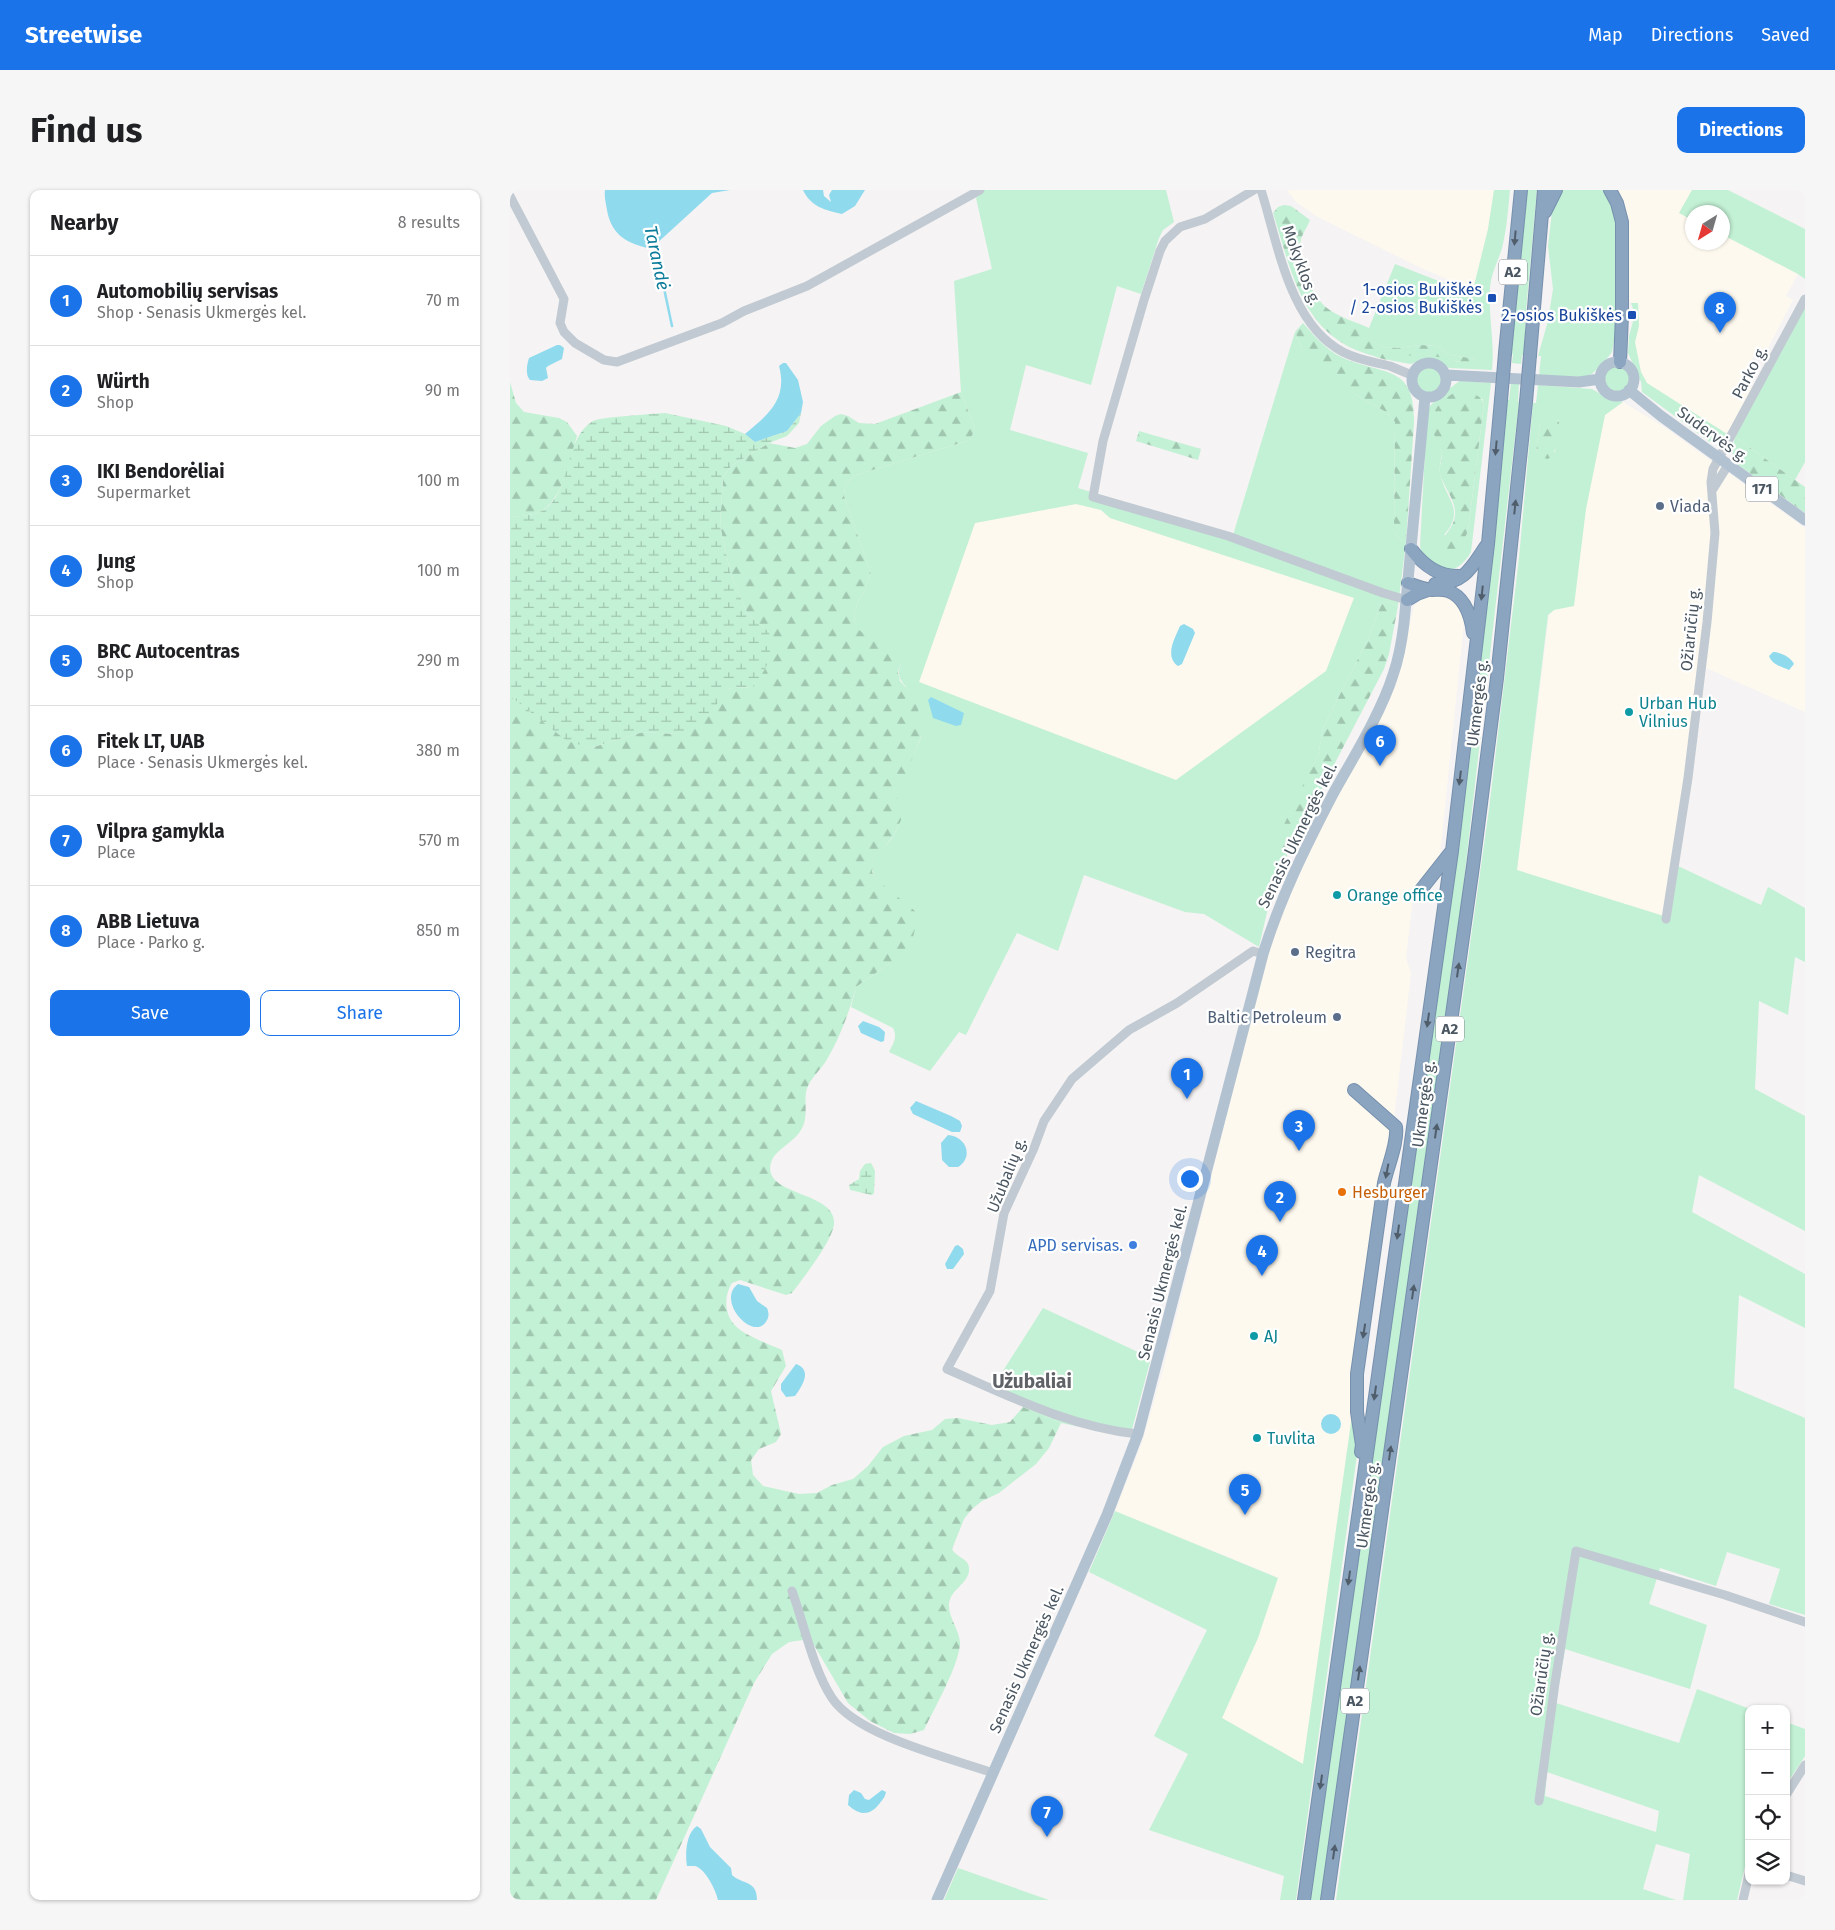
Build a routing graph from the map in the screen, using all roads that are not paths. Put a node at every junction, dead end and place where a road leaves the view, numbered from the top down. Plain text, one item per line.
1 (980, 190) edge
2 (1254, 190) edge
3 (1261, 190) edge
4 (1521, 190) edge
5 (1544, 190) edge
6 (1556, 190) edge
7 (1610, 190) edge
8 (510, 196) edge
9 (1540, 224) junction
10 (1805, 298) edge
11 (1620, 362) junction
12 (1412, 375) junction
13 (1446, 375) junction
14 (1600, 379) junction
15 (1629, 390) junction
16 (1425, 397) junction
17 (1723, 462) junction
18 (1805, 520) edge
19 (1488, 544) junction
20 (1411, 549) junction
21 (1464, 576) junction
22 (1408, 583) junction
23 (1430, 590) junction
24 (1407, 600) junction
25 (1475, 656) junction
26 (1452, 851) junction
27 (1420, 891) dead end
28 (1666, 919) dead end
29 (1263, 954) junction
30 (1354, 1090) dead end
31 (1138, 1434) junction
32 (1360, 1501) junction
33 (792, 1591) dead end
34 (1805, 1622) edge
35 (1805, 1765) edge
36 (993, 1773) junction
37 (1790, 1789) edge
38 (1539, 1801) dead end
39 (1790, 1876) edge
40 (1805, 1881) edge
41 (1746, 1885) edge
42 (937, 1900) edge
43 (1304, 1900) edge
44 (1327, 1900) edge
45 (1743, 1900) edge

1 - 8 street
2 - 24 street
3 - 12 street, Mokyklos g.
4 -> 19 highway, Ukmergės g. / A2, bridge
5 - 9 highway, Ukmergės g. / A2
6 - 9 highway
7 - 11 highway
44 -> 9 highway, Ukmergės g. / A2, bridge
10 - 17 street, Parko g.
11 - 14 main road
11 - 15 main road
12 - 13 main road
12 - 16 main road
13 - 14 main road
13 - 16 main road
14 - 15 main road
15 - 17 main road, Sudervės g. / 171
16 - 20 main road, Senasis Ukmergės kel.
17 - 18 main road, Sudervės g. / 171
17 - 28 street, Ožiarūčių g.
19 - 21 highway
19 -> 25 highway, Ukmergės g. / A2
20 - 21 highway
20 - 22 main road, Senasis Ukmergės kel.
21 - 22 highway
22 - 23 highway
22 - 24 main road, Senasis Ukmergės kel.
23 - 24 highway
23 - 25 highway
24 - 29 main road, Senasis Ukmergės kel.
25 -> 26 highway, Ukmergės g. / A2
26 - 27 highway
26 -> 32 highway, Ukmergės g. / A2
29 - 31 main road, Senasis Ukmergės kel.
29 - 31 street, Užubalių g.
30 -> 32 highway
31 - 36 main road, Senasis Ukmergės kel.
32 -> 43 highway, Ukmergės g. / A2
33 - 36 street
34 - 38 street, Ožiarūčių g.
35 - 37 street
36 - 42 main road, Senasis Ukmergės kel.
39 - 40 street
41 - 45 street

